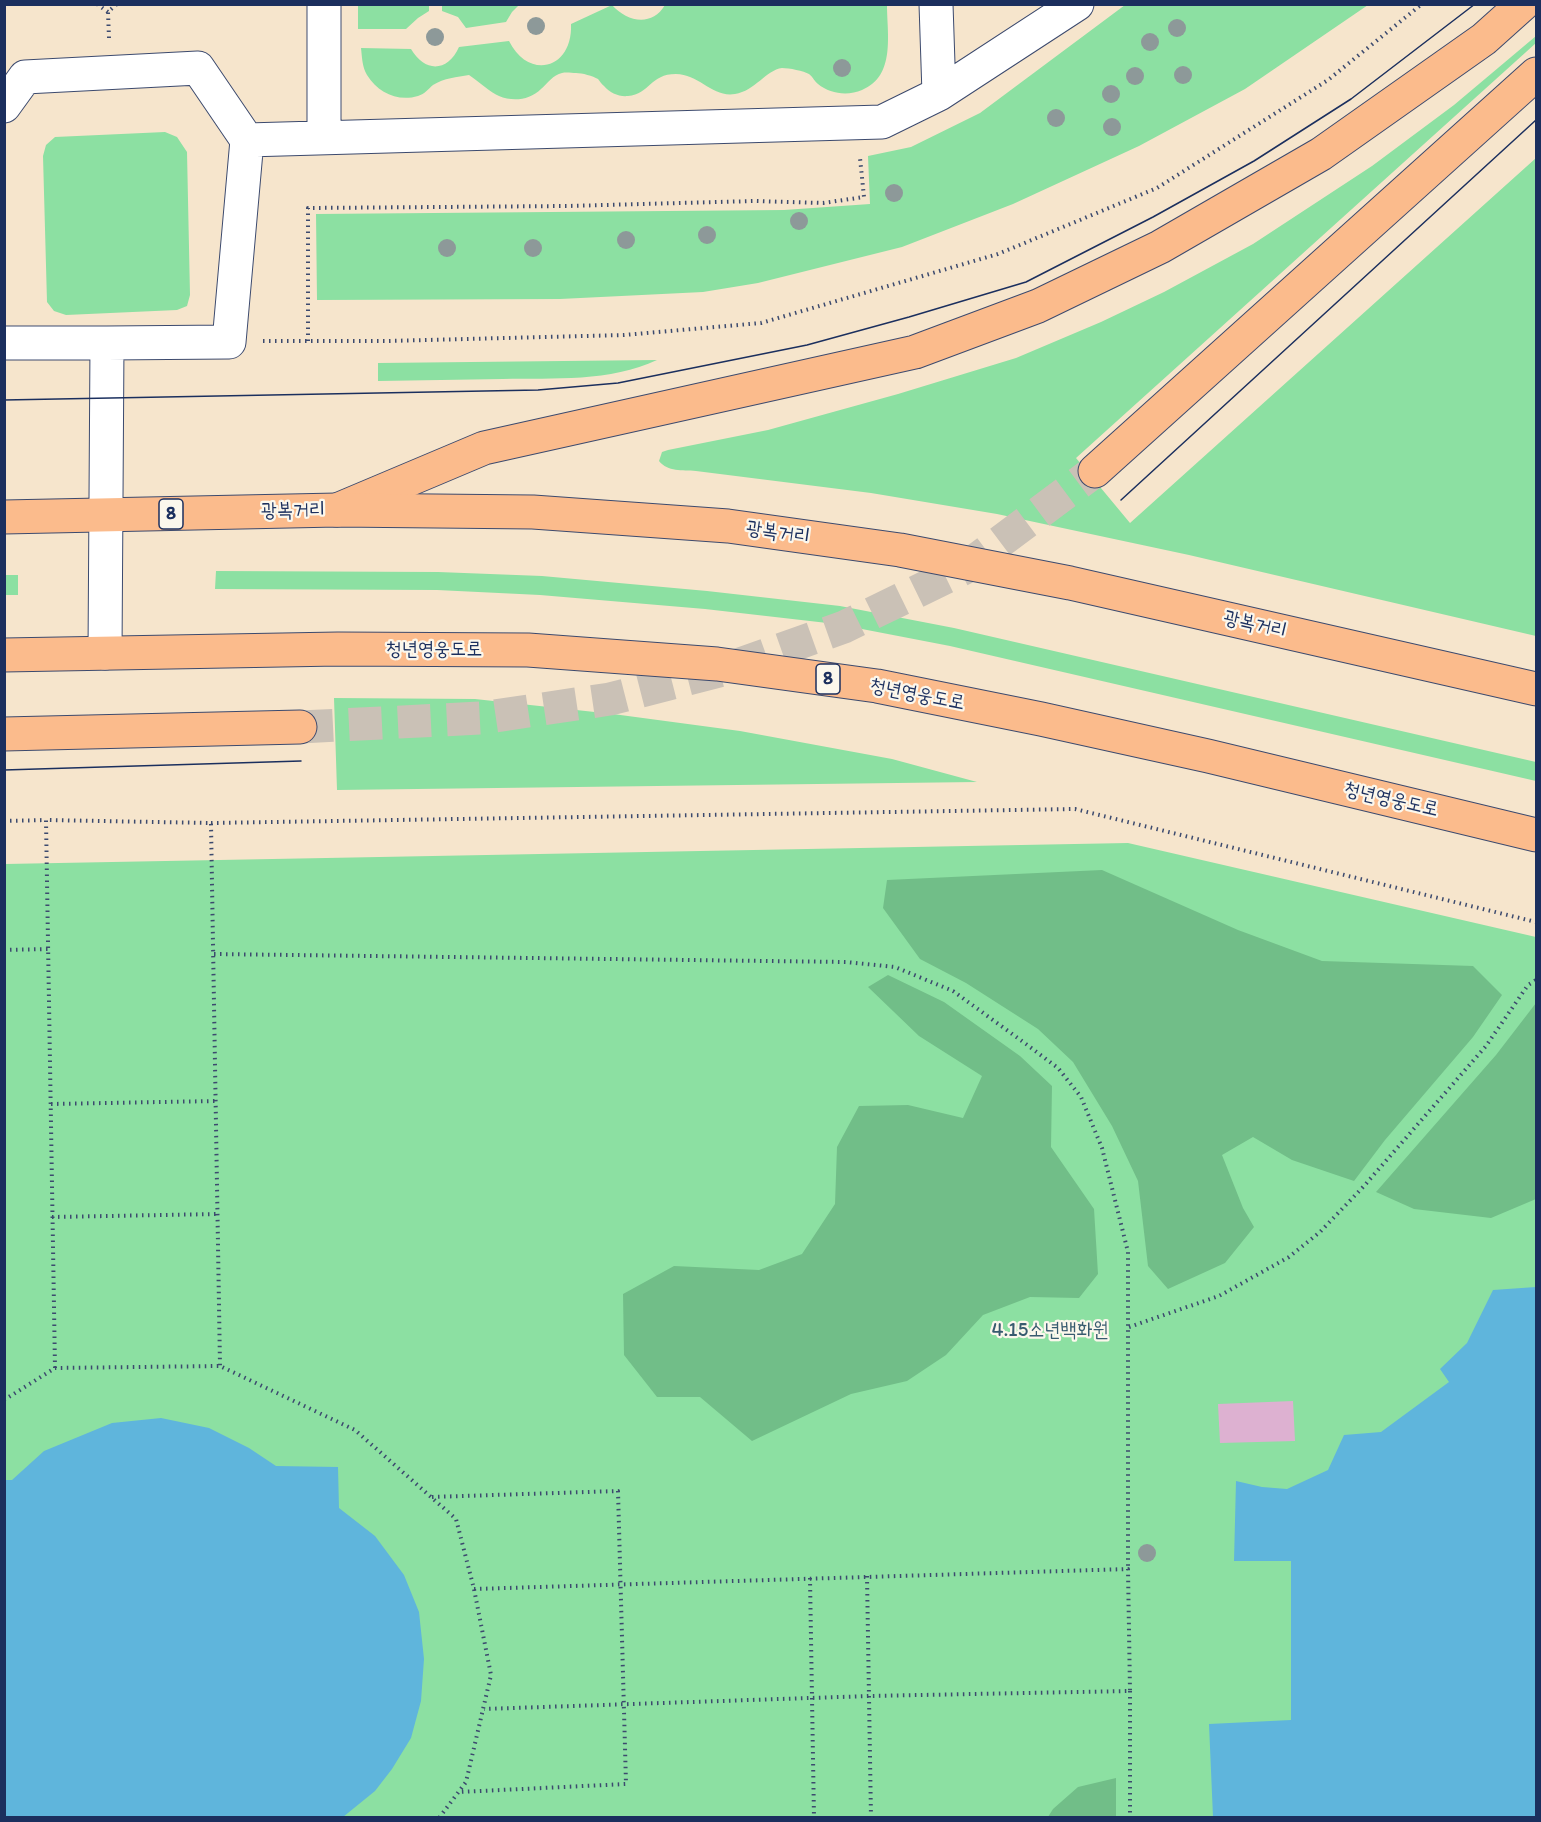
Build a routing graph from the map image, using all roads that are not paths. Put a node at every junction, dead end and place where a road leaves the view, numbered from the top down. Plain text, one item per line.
1 (324, 4) edge
2 (936, 4) edge
3 (1077, 4) edge
4 (1523, 4) edge
5 (1536, 74) edge
6 (939, 94) junction
7 (4, 106) edge
8 (324, 137) junction
9 (247, 140) junction
10 (4, 343) edge
11 (107, 343) junction
12 (1095, 471) tunnel mouth
13 (337, 510) junction
14 (106, 515) junction
15 (4, 517) edge
16 (105, 653) junction
17 (4, 655) edge
18 (1536, 689) edge
19 (300, 727) tunnel mouth
20 (4, 734) edge
21 (1536, 835) edge

1 - 8 lane
2 - 6 lane
3 - 6 lane
4 - 13 main road
5 - 12 main road
6 - 8 lane
7 - 9 lane
8 - 9 lane
9 - 11 lane
10 - 11 lane
11 - 14 lane
13 - 14 main road, 광복거리 / 8
13 - 18 main road, 광복거리 / 8
14 - 15 main road, 광복거리 / 8
14 - 16 lane
16 - 17 main road, 8
16 - 21 main road, 청년영웅도로 / 8
19 - 20 main road

